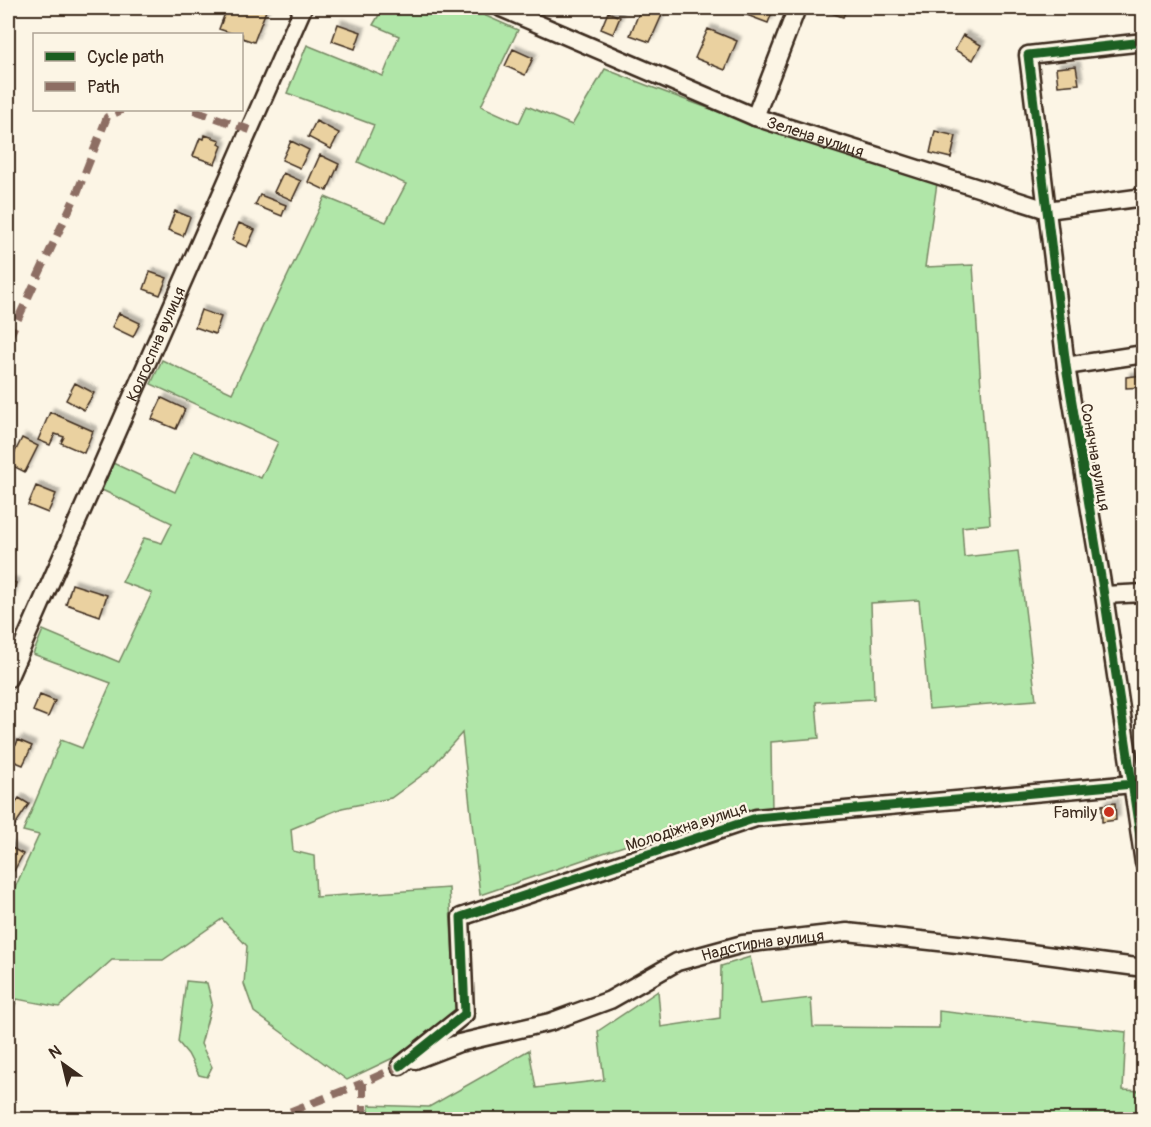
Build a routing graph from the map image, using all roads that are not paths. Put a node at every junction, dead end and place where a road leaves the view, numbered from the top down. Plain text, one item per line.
1 (303, 8) edge
2 (501, 8) edge
3 (796, 8) edge
4 (1143, 42) edge
5 (755, 117) junction
6 (1143, 197) edge
7 (1047, 210) junction
8 (1143, 354) edge
9 (1066, 366) junction
10 (1143, 593) edge
11 (1104, 595) junction
12 (8, 679) edge
13 (1137, 783) edge
14 (1143, 863) edge
15 (1143, 968) edge
16 (400, 1066) joint

1 - 12 street, Колгоспна вулиця
2 - 5 street, Зелена вулиця
3 - 5 street
4 - 7 street, Сонячна вулиця
5 - 7 street, Зелена вулиця
6 - 7 street, Зелена вулиця
7 - 9 street, Сонячна вулиця
8 - 9 street
9 - 11 street, Сонячна вулиця
10 - 11 street
11 - 13 street, Сонячна вулиця
13 - 14 street, Сонячна вулиця
13 - 16 street, Молодіжна вулиця
15 - 16 street, Надстирна вулиця

